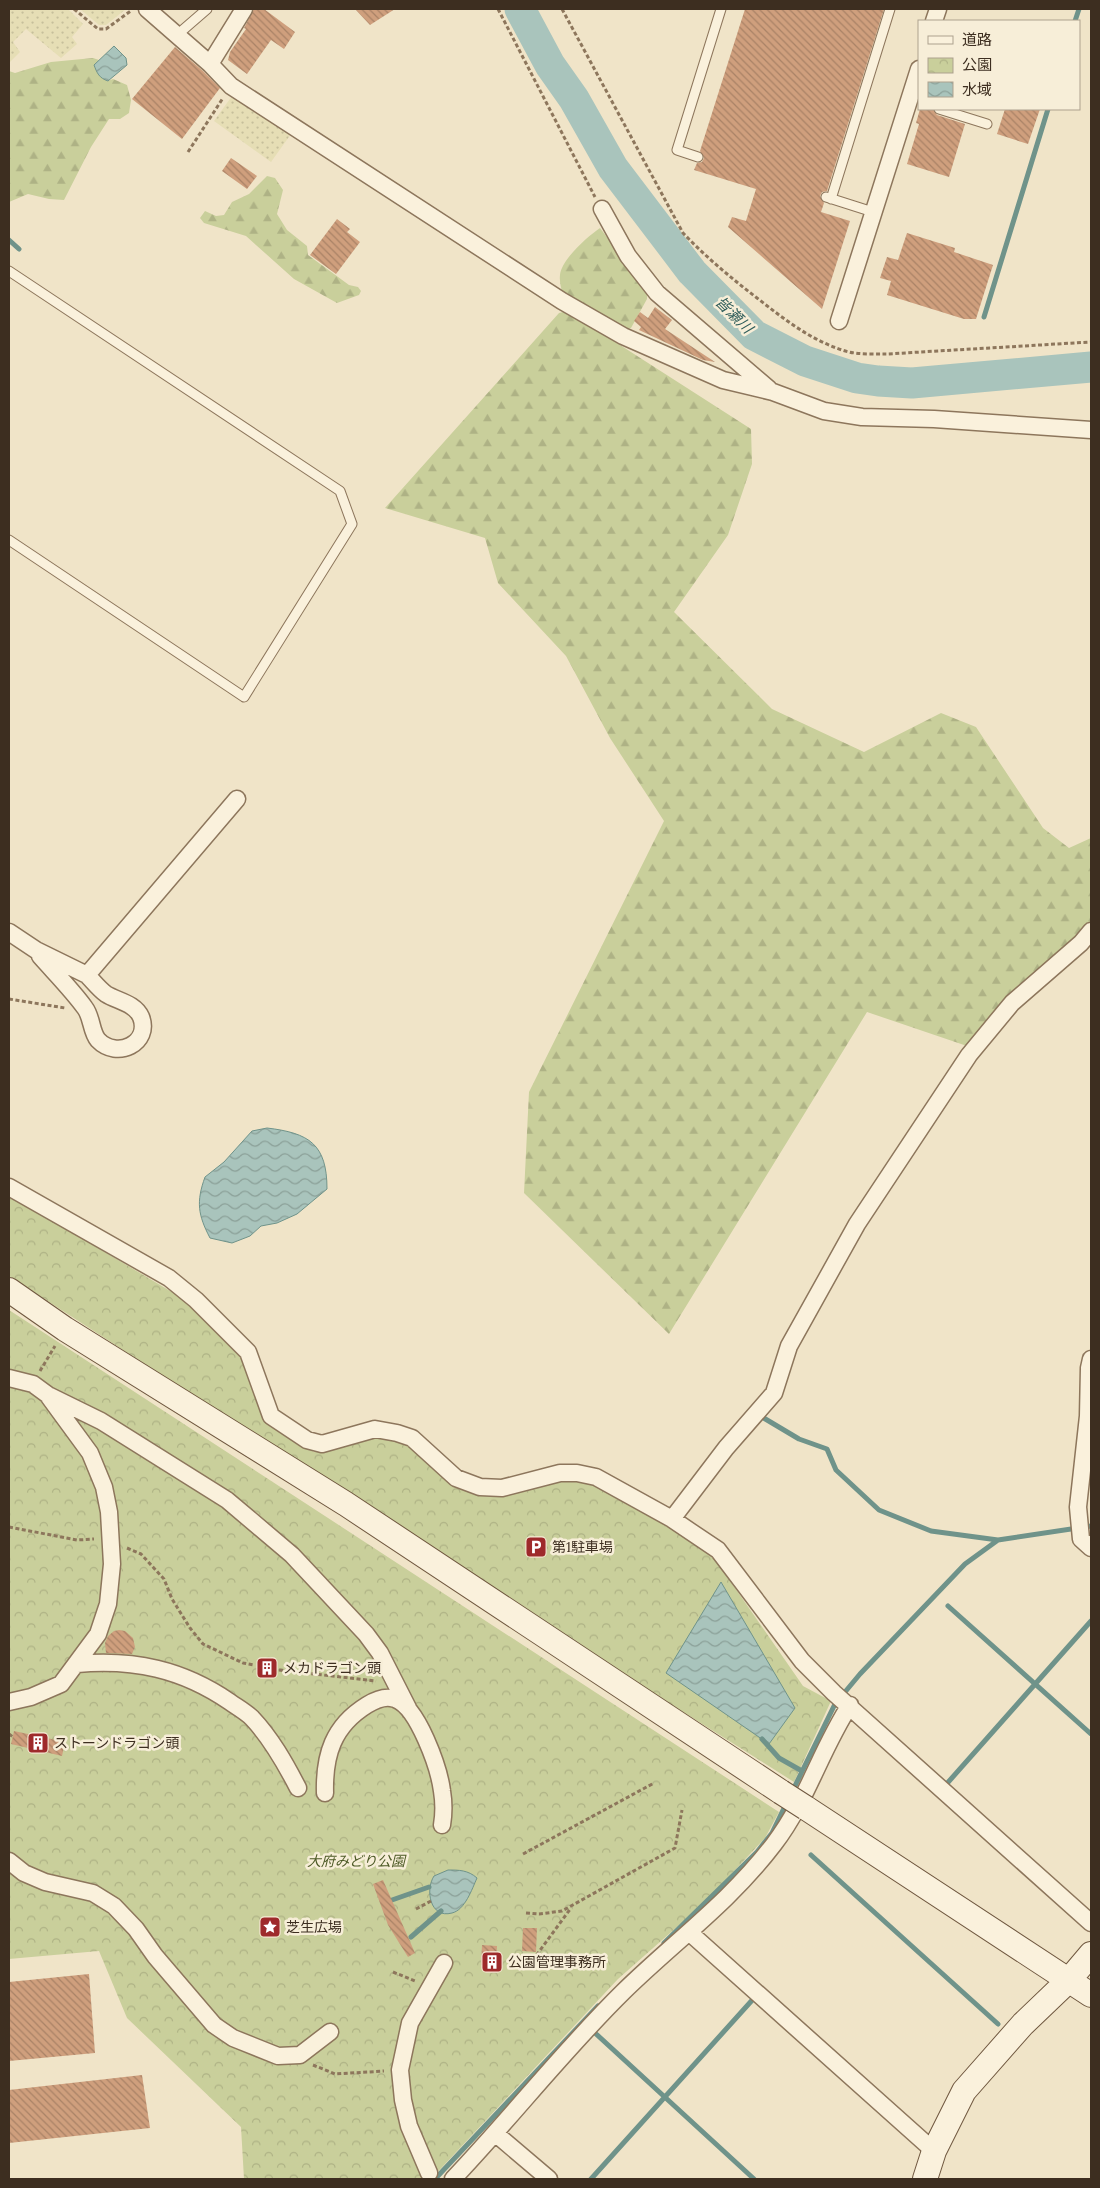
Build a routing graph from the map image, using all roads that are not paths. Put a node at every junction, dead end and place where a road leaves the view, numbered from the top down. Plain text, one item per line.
1 (147, 9) edge
2 (207, 9) edge
3 (244, 9) edge
4 (721, 9) edge
5 (890, 9) edge
6 (177, 35) junction
7 (210, 64) junction
8 (918, 75) edge
9 (914, 101) edge
10 (942, 110) edge
11 (987, 124) dead end
12 (698, 157) dead end
13 (602, 209) road end
14 (873, 212) junction
15 (9, 271) edge
16 (839, 321) dead end
17 (773, 392) junction
18 (1091, 430) edge
19 (9, 540) edge
20 (237, 799) dead end
21 (1091, 931) edge
22 (9, 932) edge
23 (36, 950) junction
24 (87, 975) junction
25 (9, 1187) edge
26 (9, 1290) edge
27 (1091, 1359) edge
28 (9, 1378) edge
29 (48, 1395) junction
30 (1089, 1416) edge
31 (1083, 1510) edge
32 (672, 1519) junction
33 (1086, 1544) edge
34 (77, 1664) junction
35 (843, 1700) junction
36 (9, 1702) edge
37 (408, 1708) junction
38 (298, 1788) dead end
39 (326, 1792) dead end
40 (442, 1825) dead end
41 (9, 1861) edge
42 (1091, 1923) edge
43 (690, 1933) junction
44 (1091, 1954) edge
45 (444, 1963) dead end
46 (1069, 1980) junction
47 (1091, 1995) edge
48 (330, 2032) dead end
49 (496, 2134) junction
50 (934, 2151) junction
51 (429, 2173) dead end
52 (453, 2179) edge
53 (549, 2179) edge
54 (925, 2179) edge

1 - 6 street
2 - 6 lane
3 - 7 street
4 - 12 lane
5 - 14 lane
6 - 7 street
7 - 17 street
8 - 9 street
9 - 14 street
10 - 11 lane
13 - 17 street
14 - 16 street
15 - 19 lane
17 - 18 street
20 - 24 street
21 - 32 street
22 - 23 street
23 - 24 street
23 - 24 street
25 - 32 street
26 - 46 street, bridge
27 - 30 street
28 - 29 street
29 - 34 street
29 - 37 street
30 - 31 street
31 - 33 street
32 - 35 street
34 - 36 street
34 - 38 street
35 - 42 street
35 - 43 street
37 - 39 street
37 - 40 street
41 - 48 street
43 - 49 street
43 - 50 street
44 - 46 street
45 - 51 street
46 - 47 street
46 - 50 street
49 - 52 street
49 - 53 street
50 - 54 street

